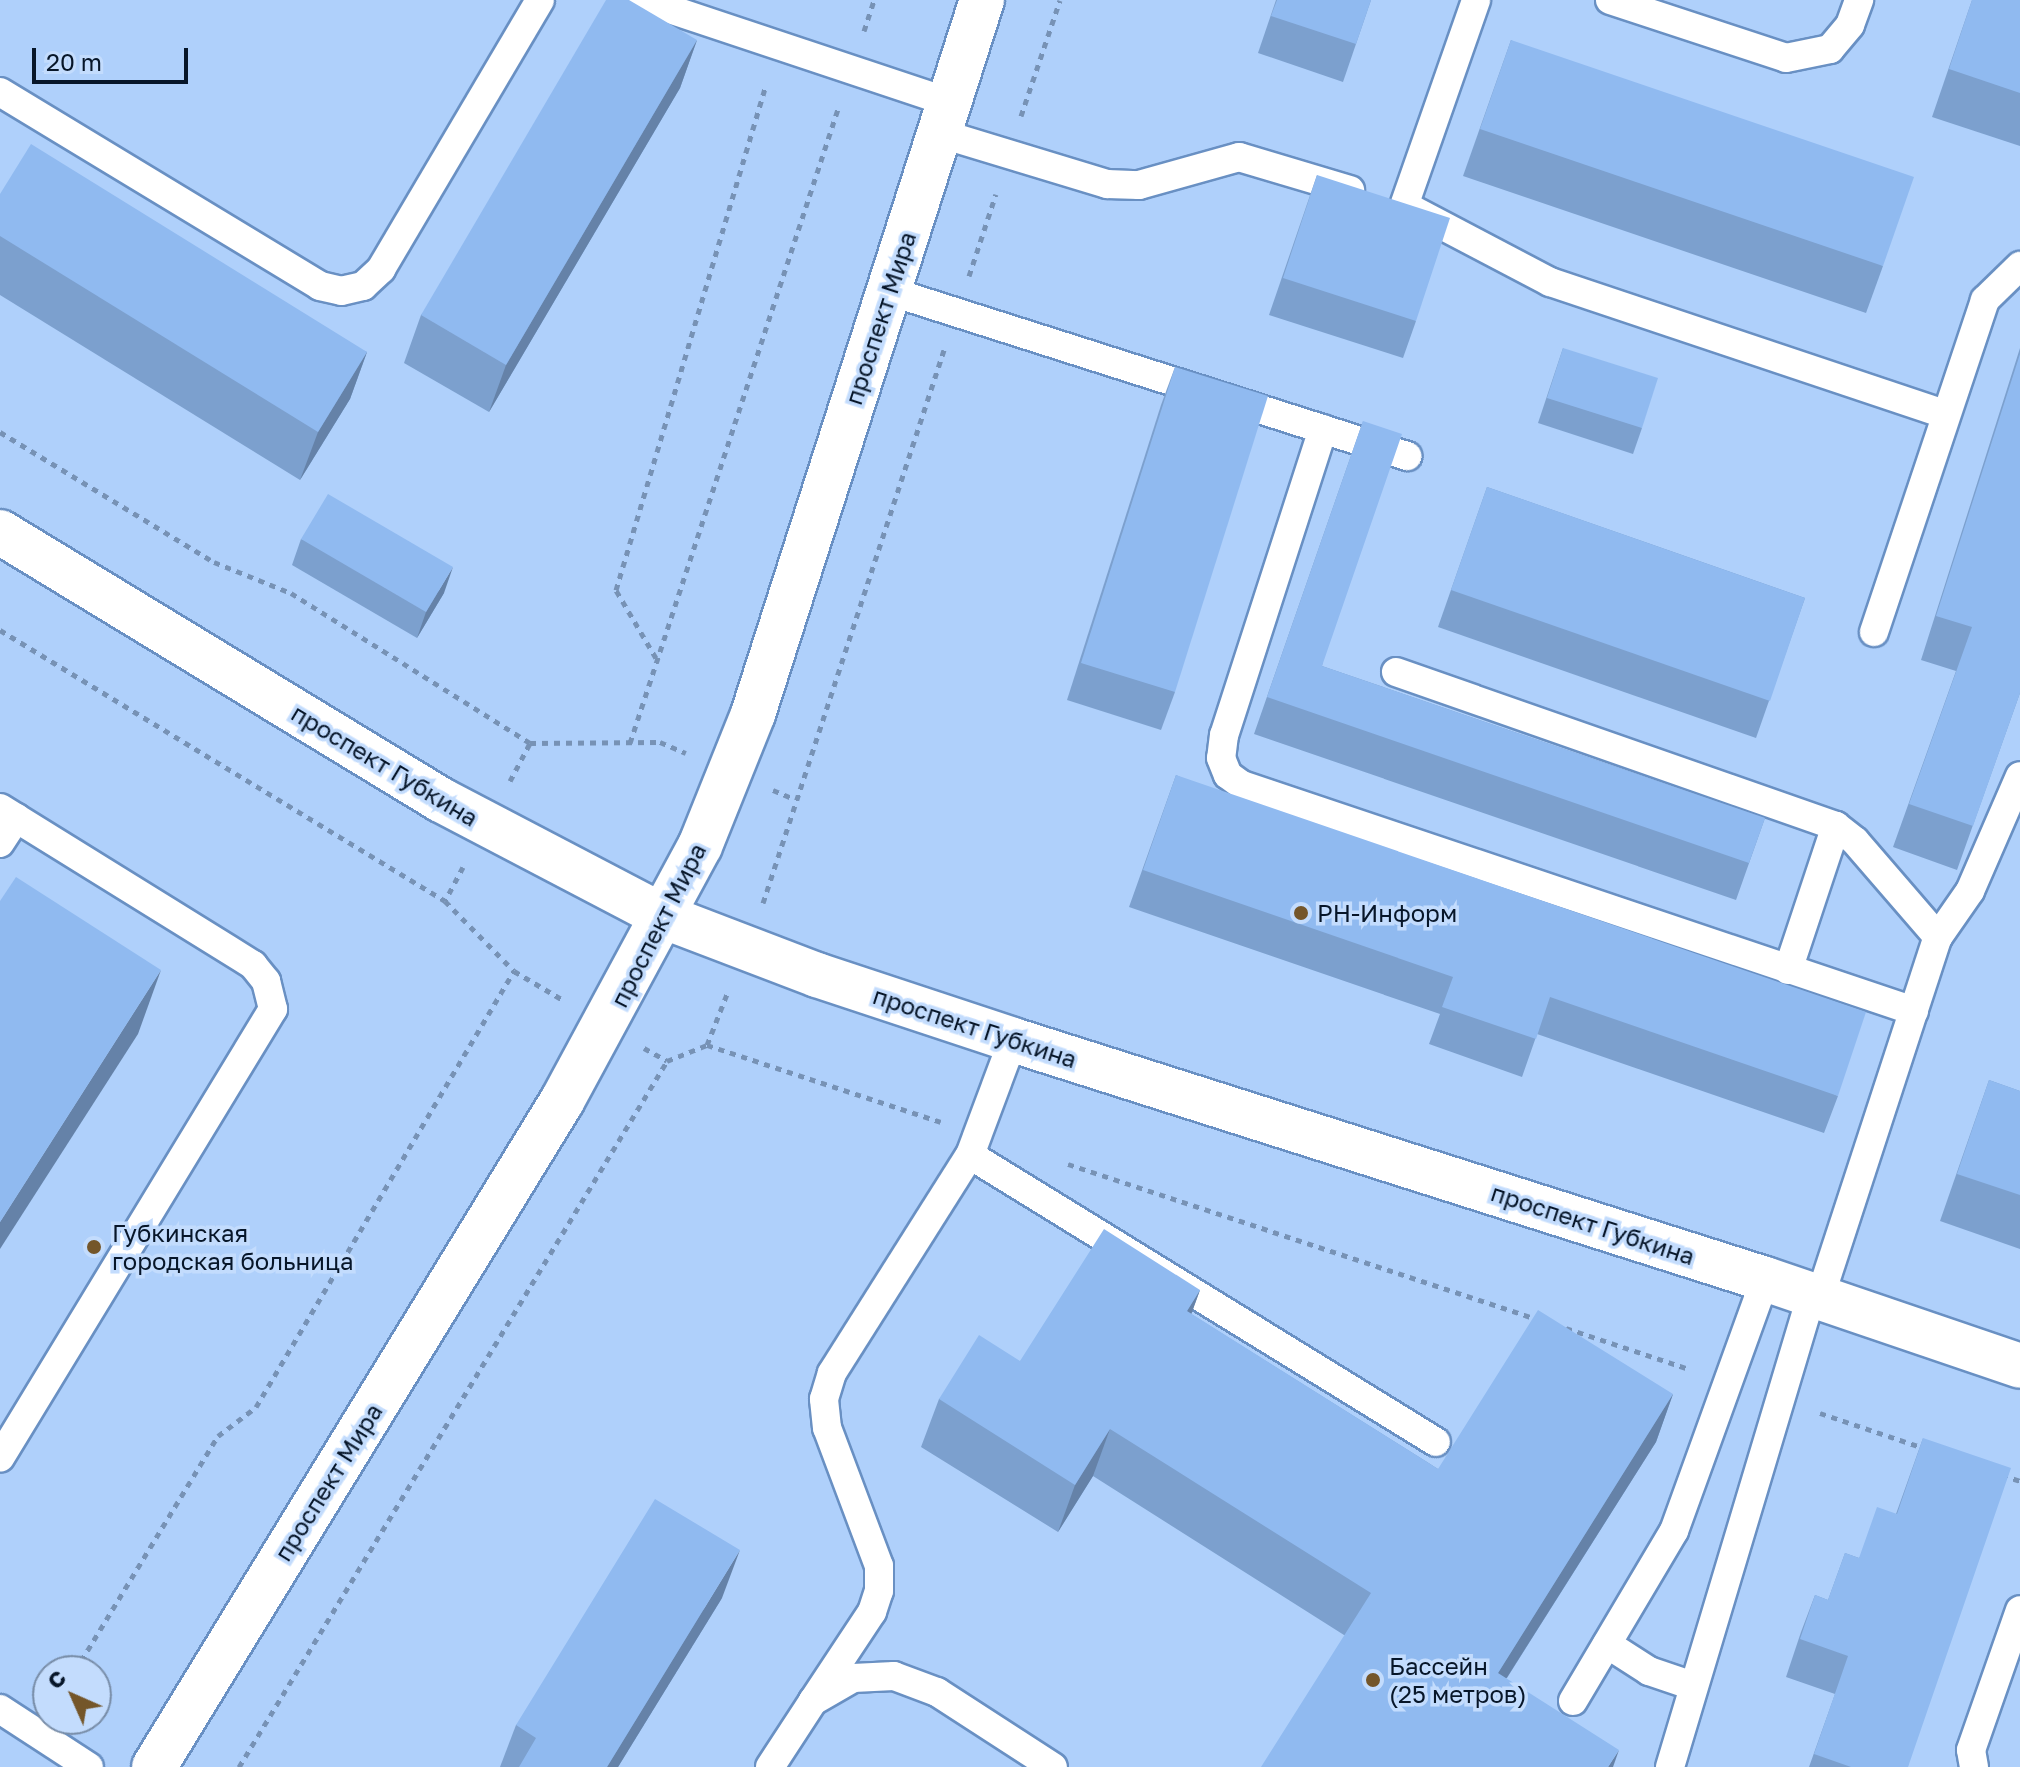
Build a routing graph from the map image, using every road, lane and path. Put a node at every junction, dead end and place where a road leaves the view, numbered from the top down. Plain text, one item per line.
1 (540, 0) edge
2 (642, 0) edge
3 (874, 0) edge
4 (982, 0) edge
5 (1060, 0) edge
6 (1476, 0) edge
7 (1610, 0) edge
8 (1859, 0) edge
9 (777, 45) junction
10 (851, 69) junction
11 (0, 92) edge
12 (944, 117) junction
13 (1009, 154) junction
14 (1404, 206) junction
15 (2020, 266) edge
16 (889, 291) junction
17 (957, 312) junction
18 (1944, 414) junction
19 (1323, 429) junction
20 (0, 432) edge
21 (1407, 456) dead end
22 (0, 532) edge
23 (0, 630) edge
24 (1874, 632) dead end
25 (657, 659) junction
26 (1396, 672) dead end
27 (530, 743) dead end
28 (630, 743) dead end
29 (2020, 776) edge
30 (8, 813) edge
31 (1836, 826) junction
32 (0, 843) edge
33 (777, 866) dead end
34 (445, 901) dead end
35 (665, 917) junction
36 (1938, 937) junction
37 (1788, 970) junction
38 (514, 971) dead end
39 (1914, 1011) junction
40 (1013, 1040) junction
41 (974, 1144) junction
42 (1053, 1159) dead end
43 (1765, 1279) junction
44 (1816, 1296) junction
45 (1549, 1322) edge
46 (1564, 1327) edge
47 (2020, 1366) edge
48 (1729, 1382) junction
49 (1779, 1398) junction
50 (10, 1421) edge
51 (1436, 1442) dead end
52 (1930, 1450) edge
53 (0, 1458) edge
54 (1990, 1471) edge
55 (2020, 1481) edge
56 (2020, 1610) edge
57 (1607, 1644) junction
58 (85, 1655) edge
59 (1693, 1686) junction
60 (813, 1701) junction
61 (1573, 1701) dead end
62 (0, 1709) edge
63 (89, 1767) edge
64 (154, 1767) edge
65 (239, 1767) edge
66 (770, 1767) edge
67 (1053, 1767) edge
68 (1670, 1767) edge
69 (1974, 1767) edge

1 - 11 lane
2 - 9 lane
3 - 10 path
4 - 12 street, проспект Мира
5 - 13 path
6 - 14 lane
7 - 8 lane
9 - 10 lane
9 - 25 path
10 - 12 lane
10 - 25 path
12 - 13 lane
12 - 16 street, проспект Мира
13 - 14 lane
13 - 17 path
14 - 18 lane
15 - 18 lane
16 - 17 lane
16 - 35 street, проспект Мира
17 - 19 lane
17 - 33 path
18 - 24 lane
19 - 21 lane
19 - 37 lane
20 - 27 path
22 - 35 street, проспект Губкина
23 - 34 path
25 - 28 path
26 - 31 lane
29 - 36 lane
30 - 32 lane
30 - 50 lane
31 - 36 lane
31 - 37 lane
35 - 40 street, проспект Губкина
35 - 64 street, проспект Мира
36 - 39 lane
37 - 39 lane
38 - 58 path
39 - 44 lane
40 - 41 lane
40 - 43 street, проспект Губкина
41 - 51 lane
41 - 60 lane
41 - 65 path
42 - 45 path
43 - 44 street, проспект Губкина
43 - 48 lane
44 - 47 street, проспект Губкина
44 - 49 lane
46 - 48 path
48 - 57 lane
49 - 52 path
49 - 59 lane
50 - 53 lane
54 - 55 path
56 - 69 lane
57 - 59 lane
57 - 61 lane
59 - 68 lane
60 - 66 lane
60 - 67 lane
62 - 63 lane

